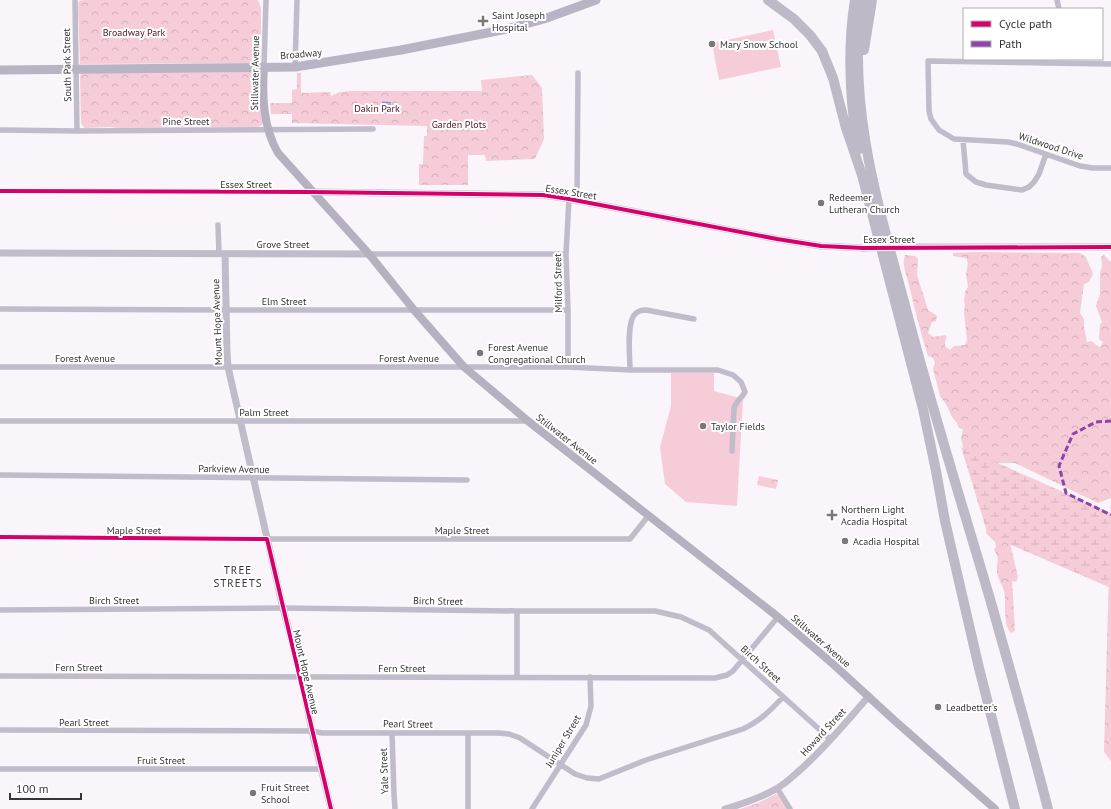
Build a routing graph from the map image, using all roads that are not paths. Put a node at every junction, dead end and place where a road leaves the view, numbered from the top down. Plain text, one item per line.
1 (75, 0) edge
2 (266, 0) edge
3 (297, 0) edge
4 (596, 0) edge
5 (768, 0) edge
6 (855, 0) edge
7 (862, 0) edge
8 (872, 0) edge
9 (1058, 61) edge
10 (1111, 64) edge
11 (295, 67) junction
12 (264, 68) junction
13 (77, 69) junction
14 (0, 70) edge
15 (578, 73) dead end
16 (859, 85) junction
17 (373, 128) dead end
18 (268, 129) junction
19 (0, 130) edge
20 (77, 131) junction
21 (962, 140) junction
22 (1046, 154) junction
23 (1111, 168) edge
24 (862, 175) junction
25 (0, 191) edge
26 (314, 192) junction
27 (569, 198) junction
28 (577, 200) junction
29 (218, 225) dead end
30 (890, 248) junction
31 (1111, 248) edge
32 (0, 254) edge
33 (222, 254) junction
34 (369, 254) junction
35 (566, 254) junction
36 (0, 309) edge
37 (226, 310) junction
38 (414, 310) junction
39 (568, 310) junction
40 (694, 319) dead end
41 (0, 367) edge
42 (228, 367) junction
43 (464, 367) junction
44 (568, 367) junction
45 (630, 370) junction
46 (0, 421) edge
47 (240, 421) junction
48 (528, 421) junction
49 (732, 451) dead end
50 (0, 475) edge
51 (254, 478) junction
52 (467, 480) dead end
53 (649, 515) junction
54 (0, 537) edge
55 (267, 539) junction
56 (283, 608) junction
57 (0, 610) edge
58 (517, 611) junction
59 (778, 617) junction
60 (742, 660) junction
61 (0, 676) edge
62 (300, 677) junction
63 (517, 677) junction
64 (590, 677) junction
65 (869, 696) junction
66 (783, 697) junction
67 (0, 730) edge
68 (312, 732) junction
69 (392, 733) junction
70 (468, 734) junction
71 (830, 739) junction
72 (560, 765) junction
73 (0, 769) edge
74 (322, 769) junction
75 (777, 788) junction
76 (331, 809) edge
77 (395, 809) edge
78 (468, 809) edge
79 (532, 809) edge
80 (725, 809) edge
81 (790, 809) edge
82 (995, 809) edge
83 (1015, 809) edge
84 (1048, 809) edge

1 - 13 street, South Park Street
2 - 12 street, Stillwater Avenue
3 - 11 street
4 - 11 main road, Broadway
5 - 24 highway
6 - 24 highway
7 - 16 highway
8 - 16 highway
9 - 10 street
9 - 21 street, Wildwood Drive
11 - 12 main road, Broadway
12 - 13 main road, Broadway
12 - 18 main road, Stillwater Avenue
13 - 14 main road, Broadway
13 - 20 street, South Park Street
15 - 28 street
16 - 30 highway
17 - 18 street, Pine Street
18 - 20 street, Pine Street
18 - 26 main road, Stillwater Avenue
19 - 20 street, Pine Street
21 - 22 street, Wildwood Drive
21 - 22 street
22 - 23 street, Wildwood Drive
24 - 83 highway
25 - 26 street, Essex Street
26 - 27 street, Essex Street
26 - 34 main road, Stillwater Avenue
27 - 28 street, Essex Street
27 - 35 street, Milford Street
28 - 30 street, Essex Street, bridge
29 - 33 street
30 - 31 street, Essex Street, bridge
30 - 84 highway
32 - 33 street, Grove Street
33 - 34 street, Grove Street
33 - 37 street, Mount Hope Avenue
34 - 35 street, Grove Street
34 - 38 main road, Stillwater Avenue
35 - 39 street, Milford Street
36 - 37 street, Elm Street
37 - 38 street, Elm Street
37 - 42 street, Mount Hope Avenue
38 - 39 street, Elm Street
38 - 43 main road, Stillwater Avenue
39 - 44 street, Milford Street
40 - 45 street
41 - 42 street, Forest Avenue
42 - 43 street, Forest Avenue
42 - 47 street, Mount Hope Avenue
43 - 44 street, Forest Avenue
43 - 48 main road, Stillwater Avenue
44 - 45 street, Forest Avenue
45 - 49 street, Forest Avenue
46 - 47 street, Palm Street
47 - 48 street, Palm Street
47 - 51 street, Mount Hope Avenue
48 - 53 main road, Stillwater Avenue
50 - 51 street, Parkview Avenue
51 - 52 street, Parkview Avenue
51 - 55 street, Mount Hope Avenue
53 - 55 street, Maple Street
53 - 59 main road, Stillwater Avenue
54 - 55 street, Maple Street
55 - 56 street, Mount Hope Avenue
56 - 57 street, Birch Street
56 - 58 street, Birch Street
56 - 62 street, Mount Hope Avenue
58 - 60 street, Birch Street
58 - 63 street
59 - 60 street, Fern Street
59 - 65 main road, Stillwater Avenue
60 - 64 street, Fern Street
60 - 66 street, Birch Street
61 - 62 street, Fern Street
62 - 63 street, Fern Street
62 - 68 street, Mount Hope Avenue
63 - 64 street, Fern Street
64 - 72 street, Juniper Street
65 - 71 street, Howard Street
65 - 82 main road, Stillwater Avenue
66 - 71 street, Birch Street
66 - 72 street, Pearl Street
67 - 68 street, Pearl Street
68 - 69 street, Pearl Street
68 - 74 street, Mount Hope Avenue
69 - 70 street, Pearl Street
69 - 77 street, Yale Street
70 - 72 street, Pearl Street
70 - 78 street
71 - 75 street, Howard Street
72 - 79 street, Juniper Street
73 - 74 street, Fruit Street
74 - 76 street, Mount Hope Avenue
75 - 80 street, Howard Street
75 - 81 street

